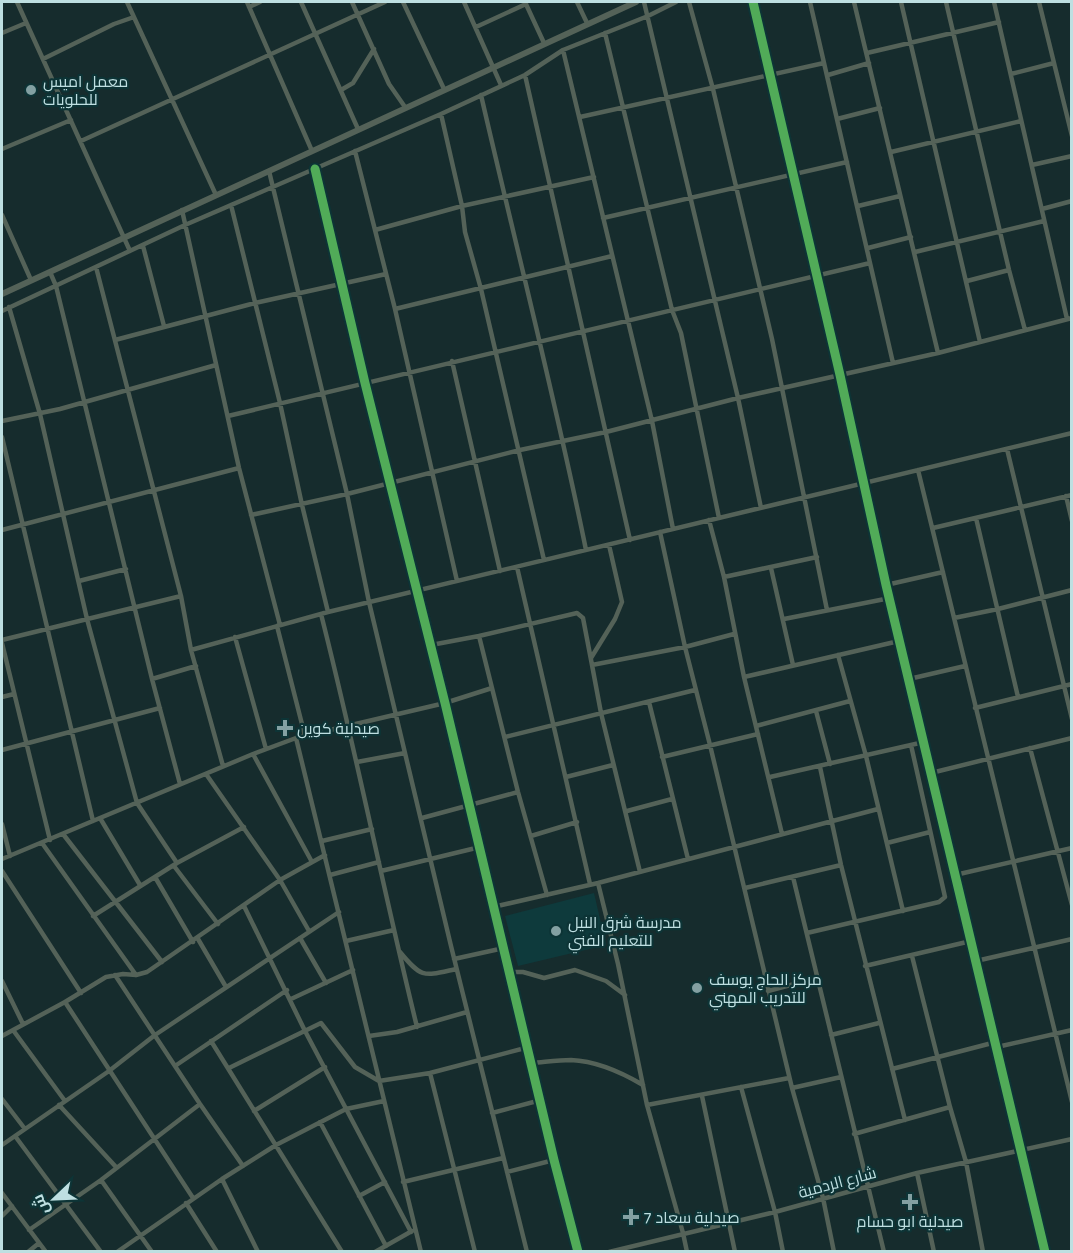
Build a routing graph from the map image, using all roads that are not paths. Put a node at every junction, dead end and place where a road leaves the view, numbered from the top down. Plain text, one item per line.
1 (127, 2) edge
2 (260, 2) edge
3 (301, 2) edge
4 (352, 2) edge
5 (386, 2) edge
6 (403, 2) edge
7 (464, 2) edge
8 (578, 2) edge
9 (632, 2) edge
10 (644, 2) edge
11 (676, 2) edge
12 (689, 2) edge
13 (753, 2) edge
14 (810, 2) edge
15 (854, 2) edge
16 (901, 2) edge
17 (946, 2) edge
18 (994, 2) edge
19 (1039, 2) edge
20 (19, 3) edge
21 (526, 3) edge
22 (248, 4) edge
23 (358, 14) junction
24 (648, 16) junction
25 (134, 17) junction
26 (999, 22) junction
27 (26, 23) junction
28 (587, 23) junction
29 (476, 27) junction
30 (2, 33) edge
31 (605, 33) junction
32 (953, 33) junction
33 (315, 34) junction
34 (544, 43) junction
35 (911, 43) junction
36 (374, 49) junction
37 (563, 50) junction
38 (867, 53) junction
39 (271, 55) junction
40 (43, 59) junction
41 (824, 63) junction
42 (869, 63) junction
43 (1054, 63) junction
44 (494, 66) junction
45 (1011, 74) junction
46 (525, 75) junction
47 (828, 75) junction
48 (769, 76) junction
49 (501, 85) junction
50 (444, 89) junction
51 (713, 89) junction
52 (341, 90) junction
53 (481, 95) junction
54 (667, 99) junction
55 (171, 100) junction
56 (405, 107) junction
57 (624, 108) junction
58 (880, 108) junction
59 (1071, 110) edge
60 (1065, 111) junction
61 (441, 114) junction
62 (580, 117) junction
63 (837, 119) junction
64 (71, 120) junction
65 (1021, 121) junction
66 (358, 129) junction
67 (977, 131) junction
68 (1071, 136) edge
69 (81, 141) junction
70 (934, 142) junction
71 (2, 149) edge
72 (312, 151) junction
73 (356, 152) junction
74 (891, 152) junction
75 (1071, 156) edge
76 (847, 162) junction
77 (1032, 165) junction
78 (315, 170) junction
79 (269, 171) junction
80 (793, 175) junction
81 (594, 177) junction
82 (549, 186) junction
83 (734, 187) junction
84 (273, 188) junction
85 (216, 195) junction
86 (504, 196) junction
87 (900, 196) junction
88 (691, 197) junction
89 (1071, 201) edge
90 (231, 205) junction
91 (462, 206) junction
92 (858, 206) junction
93 (648, 208) junction
94 (1042, 209) junction
95 (182, 210) junction
96 (2, 215) edge
97 (603, 218) junction
98 (1044, 221) junction
99 (185, 225) junction
100 (375, 230) junction
101 (1000, 232) junction
102 (911, 237) junction
103 (124, 238) junction
104 (958, 242) junction
105 (143, 246) junction
106 (868, 248) junction
107 (130, 251) junction
108 (915, 252) junction
109 (612, 256) junction
110 (870, 262) junction
111 (96, 267) junction
112 (568, 267) junction
113 (1009, 270) junction
114 (50, 272) junction
115 (386, 274) junction
116 (816, 274) junction
117 (523, 278) junction
118 (31, 280) junction
119 (967, 280) junction
120 (343, 285) junction
121 (56, 286) junction
122 (758, 288) junction
123 (481, 289) junction
124 (299, 293) junction
125 (2, 294) edge
126 (715, 300) junction
127 (255, 303) junction
128 (9, 307) junction
129 (395, 309) junction
130 (672, 310) junction
131 (2, 311) edge
132 (206, 316) junction
133 (1069, 319) edge
134 (628, 321) junction
135 (164, 326) junction
136 (1025, 330) junction
137 (584, 331) junction
138 (115, 340) junction
139 (540, 341) junction
140 (980, 342) junction
141 (495, 352) junction
142 (938, 353) junction
143 (452, 361) junction
144 (893, 363) junction
145 (216, 365) junction
146 (409, 371) junction
147 (840, 375) junction
148 (365, 383) junction
149 (782, 388) junction
150 (128, 391) junction
151 (323, 393) junction
152 (738, 398) junction
153 (83, 402) junction
154 (280, 403) junction
155 (695, 409) junction
156 (40, 414) junction
157 (228, 416) junction
158 (2, 421) edge
159 (652, 421) junction
160 (606, 432) junction
161 (1071, 433) edge
162 (2, 438) edge
163 (564, 440) junction
164 (1007, 448) junction
165 (520, 450) junction
166 (476, 463) junction
167 (239, 468) junction
168 (918, 470) junction
169 (434, 473) junction
170 (390, 483) junction
171 (864, 484) junction
172 (153, 489) junction
173 (347, 494) junction
174 (1069, 495) edge
175 (805, 497) junction
176 (109, 503) junction
177 (302, 505) junction
178 (1020, 507) junction
179 (761, 508) junction
180 (251, 514) junction
181 (64, 515) junction
182 (719, 518) junction
183 (976, 518) junction
184 (709, 520) junction
185 (1071, 521) edge
186 (22, 526) junction
187 (933, 528) junction
188 (673, 529) junction
189 (2, 530) edge
190 (660, 532) junction
191 (630, 540) junction
192 (609, 545) junction
193 (586, 550) junction
194 (817, 557) junction
195 (544, 560) junction
196 (517, 567) junction
197 (771, 568) junction
198 (126, 569) junction
199 (500, 571) junction
200 (943, 572) junction
201 (724, 578) junction
202 (79, 581) junction
203 (457, 581) junction
204 (886, 585) junction
205 (1071, 590) edge
206 (416, 591) junction
207 (181, 596) junction
208 (890, 598) junction
209 (1041, 599) junction
210 (369, 602) junction
211 (134, 607) junction
212 (998, 609) junction
213 (827, 610) junction
214 (328, 612) junction
215 (321, 614) junction
216 (954, 618) junction
217 (87, 619) junction
218 (784, 620) junction
219 (529, 624) junction
220 (278, 626) junction
221 (47, 629) junction
222 (734, 634) junction
223 (479, 636) junction
224 (235, 637) junction
225 (899, 640) junction
226 (2, 642) edge
227 (431, 645) junction
228 (685, 647) junction
229 (191, 650) junction
230 (838, 655) junction
231 (590, 659) junction
232 (592, 665) junction
233 (794, 665) junction
234 (196, 666) junction
235 (965, 666) junction
236 (744, 677) junction
237 (152, 679) junction
238 (909, 679) junction
239 (1071, 684) edge
240 (1064, 686) junction
241 (492, 688) junction
242 (695, 690) junction
243 (14, 694) junction
244 (2, 697) edge
245 (1018, 697) junction
246 (850, 701) junction
247 (649, 702) junction
248 (445, 703) junction
249 (160, 708) junction
250 (975, 708) junction
251 (816, 711) junction
252 (601, 713) junction
253 (396, 715) junction
254 (1071, 719) edge
255 (114, 720) junction
256 (554, 725) junction
257 (350, 726) junction
258 (756, 726) junction
259 (70, 732) junction
260 (758, 734) junction
261 (305, 736) junction
262 (505, 737) junction
263 (296, 738) junction
264 (1071, 738) edge
265 (27, 742) junction
266 (924, 742) junction
267 (710, 745) junction
268 (910, 745) junction
269 (1030, 748) junction
270 (266, 749) junction
271 (2, 750) edge
272 (405, 753) junction
273 (253, 754) junction
274 (662, 756) junction
275 (866, 756) junction
276 (988, 759) junction
277 (357, 762) junction
278 (830, 764) junction
279 (613, 765) junction
280 (223, 766) junction
281 (820, 767) junction
282 (931, 773) junction
283 (206, 774) junction
284 (566, 777) junction
285 (770, 777) junction
286 (180, 784) junction
287 (518, 792) junction
288 (672, 799) junction
289 (137, 803) junction
290 (470, 805) junction
291 (878, 809) junction
292 (627, 811) junction
293 (100, 818) junction
294 (422, 818) junction
295 (93, 821) junction
296 (831, 821) junction
297 (577, 822) junction
298 (2, 824) edge
299 (244, 827) junction
300 (372, 829) junction
301 (930, 832) junction
302 (63, 834) junction
303 (782, 834) junction
304 (531, 836) junction
305 (50, 840) junction
306 (322, 841) junction
307 (42, 843) junction
308 (887, 843) junction
309 (735, 846) junction
310 (480, 847) junction
311 (1071, 848) edge
312 (1057, 850) junction
313 (326, 855) junction
314 (10, 856) junction
315 (2, 859) edge
316 (688, 859) junction
317 (431, 860) junction
318 (379, 861) junction
319 (1014, 861) junction
320 (312, 862) junction
321 (176, 865) junction
322 (841, 865) junction
323 (2, 871) edge
324 (381, 871) junction
325 (640, 872) junction
326 (330, 875) junction
327 (956, 875) junction
328 (155, 877) junction
329 (793, 877) junction
330 (280, 880) junction
331 (598, 883) junction
332 (590, 884) junction
333 (140, 885) junction
334 (745, 888) junction
335 (547, 895) junction
336 (115, 901) junction
337 (1071, 905) edge
338 (244, 906) junction
339 (494, 907) junction
340 (903, 911) junction
341 (339, 912) junction
342 (93, 916) junction
343 (855, 922) junction
344 (218, 924) junction
345 (394, 930) junction
346 (309, 931) junction
347 (807, 933) junction
348 (300, 938) junction
349 (1071, 939) edge
350 (195, 940) junction
351 (346, 941) junction
352 (971, 941) junction
353 (1035, 947) junction
354 (504, 948) junction
355 (398, 949) junction
356 (912, 956) junction
357 (271, 958) junction
358 (454, 959) junction
359 (976, 961) junction
360 (162, 962) junction
361 (866, 966) junction
362 (456, 969) junction
363 (353, 970) junction
364 (510, 972) junction
365 (115, 975) junction
366 (136, 975) junction
367 (817, 978) junction
368 (2, 981) edge
369 (326, 983) junction
370 (226, 987) junction
371 (287, 990) junction
372 (768, 991) junction
373 (81, 993) junction
374 (625, 994) junction
375 (291, 999) junction
376 (65, 1002) junction
377 (467, 1012) junction
378 (879, 1023) junction
379 (23, 1024) junction
380 (417, 1027) junction
381 (13, 1030) junction
382 (1071, 1030) edge
383 (305, 1031) junction
384 (1054, 1034) junction
385 (155, 1035) junction
386 (831, 1035) junction
387 (2, 1036) edge
388 (369, 1036) junction
389 (211, 1041) junction
390 (996, 1044) junction
391 (529, 1047) junction
392 (937, 1056) junction
393 (478, 1059) junction
394 (532, 1063) junction
395 (175, 1066) junction
396 (325, 1067) junction
397 (230, 1068) junction
398 (892, 1069) junction
399 (109, 1071) junction
400 (430, 1073) junction
401 (841, 1077) junction
402 (789, 1078) junction
403 (379, 1081) junction
404 (643, 1085) junction
405 (741, 1087) junction
406 (792, 1088) junction
407 (702, 1096) junction
408 (2, 1099) edge
409 (541, 1100) junction
410 (64, 1101) junction
411 (384, 1101) junction
412 (1071, 1102) edge
413 (200, 1104) junction
414 (647, 1104) junction
415 (59, 1105) junction
416 (950, 1107) junction
417 (346, 1109) junction
418 (254, 1111) junction
419 (492, 1113) junction
420 (905, 1120) junction
421 (320, 1122) junction
422 (25, 1129) junction
423 (854, 1134) junction
424 (15, 1136) junction
425 (155, 1138) junction
426 (1071, 1139) edge
427 (2, 1144) edge
428 (276, 1145) junction
429 (1021, 1150) junction
430 (503, 1158) junction
431 (554, 1160) junction
432 (966, 1162) junction
433 (243, 1166) junction
434 (116, 1167) junction
435 (454, 1169) junction
436 (507, 1172) junction
437 (917, 1173) junction
438 (222, 1179) junction
439 (101, 1180) junction
440 (385, 1182) junction
441 (403, 1182) junction
442 (870, 1186) junction
443 (2, 1192) edge
444 (359, 1196) junction
445 (193, 1198) junction
446 (824, 1198) junction
447 (186, 1203) junction
448 (65, 1204) junction
449 (12, 1206) junction
450 (775, 1212) junction
451 (2, 1216) edge
452 (729, 1222) junction
453 (29, 1230) junction
454 (413, 1231) junction
455 (683, 1233) junction
456 (140, 1236) junction
457 (39, 1243) junction
458 (386, 1246) junction
459 (624, 1250) edge
460 (28, 1251) edge
461 (46, 1251) edge
462 (101, 1251) edge
463 (117, 1251) edge
464 (152, 1251) edge
465 (217, 1251) edge
466 (258, 1251) edge
467 (342, 1251) edge
468 (375, 1251) edge
469 (420, 1251) edge
470 (475, 1251) edge
471 (527, 1251) edge
472 (578, 1251) edge
473 (609, 1251) edge
474 (687, 1251) edge
475 (735, 1251) edge
476 (783, 1251) edge
477 (834, 1251) edge
478 (884, 1251) edge
479 (934, 1251) edge
480 (983, 1251) edge
481 (1045, 1251) edge

1 - 25 street
2 - 22 street
3 - 33 street
4 - 23 street
5 - 23 street
6 - 50 street
7 - 29 street
8 - 28 street
9 - 28 street
10 - 24 street
11 - 24 street
12 - 51 street
13 - 48 street
14 - 41 street
15 - 38 street
16 - 35 street
17 - 32 street
18 - 26 street
19 - 43 street
20 - 27 street
21 - 29 street
21 - 34 street
22 - 39 street
23 - 33 street
23 - 36 street
24 - 31 street
24 - 54 street
25 - 40 street
25 - 55 street
26 - 32 street
26 - 45 street
27 - 30 street
27 - 40 street
28 - 34 street
29 - 44 street
31 - 37 street
31 - 57 street
32 - 35 street
32 - 67 street
33 - 39 street
33 - 52 street
34 - 44 street
35 - 38 street
35 - 70 street
36 - 52 street
36 - 56 street
37 - 46 street
37 - 62 street
38 - 42 street
39 - 55 street
39 - 72 street
40 - 64 street
41 - 47 street
41 - 48 street
42 - 47 street
42 - 58 street
43 - 45 street
43 - 60 street
44 - 49 street
44 - 50 street
45 - 65 street
46 - 49 street
46 - 82 street
47 - 63 street
48 - 51 street
48 - 80 street
49 - 53 street
50 - 56 street
51 - 54 street
51 - 83 street
52 - 66 street
53 - 61 street
53 - 86 street
54 - 57 street
54 - 88 street
55 - 69 street
55 - 85 street
56 - 66 street
57 - 62 street
57 - 93 street
58 - 63 street
58 - 74 street
59 - 60 street
60 - 68 street
61 - 73 street
61 - 91 street
62 - 81 street
63 - 76 street
64 - 69 street
64 - 71 street
65 - 67 street
65 - 77 street
66 - 72 street
67 - 70 street
67 - 101 street
69 - 103 street
70 - 74 street
70 - 104 street
72 - 79 street
73 - 78 street
73 - 100 street
74 - 87 street
75 - 77 street
76 - 80 street
76 - 92 street
77 - 94 street
78 - 84 street
78 - 120 street
79 - 84 street
79 - 85 street
80 - 83 street
80 - 116 street
81 - 82 street
81 - 97 street
82 - 86 street
82 - 112 street
83 - 88 street
83 - 122 street
84 - 90 street
84 - 124 street
85 - 95 street
86 - 91 street
86 - 117 street
87 - 92 street
87 - 102 street
88 - 93 street
88 - 126 street
89 - 94 street
90 - 99 street
90 - 127 street
91 - 100 street
91 - 123 street
92 - 106 street
93 - 97 street
93 - 130 street
94 - 98 street
95 - 99 street
95 - 103 street
96 - 118 street
97 - 109 street
98 - 101 street
98 - 133 street
99 - 105 street
99 - 132 street
100 - 115 street
101 - 104 street
101 - 113 street
102 - 106 street
102 - 108 street
103 - 107 street
103 - 114 street
104 - 108 street
104 - 119 street
105 - 107 street
105 - 135 street
106 - 110 street
107 - 111 street
108 - 142 street
109 - 112 street
109 - 134 street
110 - 116 street
110 - 144 street
111 - 121 street
111 - 138 street
112 - 117 street
112 - 137 street
113 - 119 street
113 - 136 street
114 - 118 street
114 - 121 street
115 - 120 street
115 - 129 street
116 - 122 street
116 - 147 street
117 - 123 street
117 - 139 street
118 - 125 street
119 - 140 street
120 - 124 street
120 - 148 street
121 - 128 street
121 - 153 street
122 - 126 street
122 - 149 street
123 - 129 street
123 - 141 street
124 - 127 street
124 - 151 street
126 - 130 street
126 - 152 street
127 - 132 street
127 - 154 street
128 - 131 street
128 - 156 street
129 - 146 street
130 - 134 street
130 - 155 street
132 - 135 street
132 - 145 street
133 - 136 street
134 - 137 street
134 - 159 street
135 - 138 street
136 - 140 street
137 - 139 street
137 - 160 street
138 - 150 street
139 - 141 street
139 - 163 street
140 - 142 street
141 - 143 street
141 - 165 street
142 - 144 street
143 - 146 street
143 - 166 street
144 - 147 street
145 - 150 street
145 - 157 street
146 - 148 street
146 - 169 street
147 - 149 street
147 - 171 street
148 - 151 street
148 - 170 street
149 - 152 street
149 - 175 street
150 - 153 street
150 - 172 street
151 - 154 street
151 - 173 street
152 - 155 street
152 - 179 street
153 - 156 street
153 - 176 street
154 - 157 street
154 - 177 street
155 - 159 street
155 - 182 street
156 - 158 street
156 - 181 street
157 - 167 street
159 - 160 street
159 - 188 street
160 - 163 street
160 - 191 street
161 - 164 street
162 - 186 street
163 - 165 street
163 - 193 street
164 - 168 street
164 - 178 street
165 - 166 street
165 - 195 street
166 - 169 street
166 - 199 street
167 - 172 street
167 - 180 street
168 - 171 street
168 - 187 street
169 - 170 street
169 - 203 street
170 - 173 street
170 - 206 street
171 - 175 street
171 - 204 street
172 - 176 street
172 - 207 street
173 - 177 street
173 - 210 street
174 - 178 street
174 - 185 street
175 - 179 street
175 - 194 street
176 - 181 street
176 - 198 street
177 - 180 street
177 - 214 street
178 - 183 street
178 - 209 street
179 - 182 street
180 - 220 street
181 - 186 street
181 - 202 street
182 - 184 street
183 - 187 street
183 - 212 street
184 - 188 street
184 - 201 street
186 - 189 street
186 - 221 street
187 - 200 street
188 - 190 street
190 - 191 street
190 - 228 street
191 - 192 street
192 - 193 street
192 - 231 street
193 - 195 street
194 - 197 street
194 - 213 street
195 - 196 street
196 - 199 street
196 - 219 street
197 - 201 street
197 - 218 street
198 - 202 street
198 - 211 street
199 - 203 street
200 - 204 street
200 - 216 street
201 - 222 street
202 - 217 street
203 - 206 street
204 - 208 street
205 - 209 street
206 - 210 street
206 - 227 street
207 - 211 street
207 - 229 street
208 - 213 street
208 - 225 street
209 - 212 street
209 - 240 street
210 - 214 street
210 - 253 street
211 - 217 street
211 - 237 street
212 - 216 street
212 - 245 street
213 - 218 street
214 - 215 street
215 - 220 street
215 - 257 street
216 - 235 street
217 - 221 street
217 - 255 street
218 - 233 street
219 - 223 street
219 - 231 street
219 - 256 street
220 - 224 street
220 - 261 street
221 - 226 street
221 - 259 street
222 - 228 street
222 - 236 street
223 - 227 street
223 - 241 street
224 - 229 street
224 - 270 street
225 - 230 street
225 - 238 street
226 - 243 street
227 - 248 street
228 - 232 street
228 - 242 street
229 - 234 street
230 - 233 street
230 - 246 street
231 - 232 street
232 - 252 street
233 - 236 street
234 - 237 street
234 - 280 street
235 - 238 street
235 - 250 street
236 - 258 street
237 - 249 street
238 - 266 street
239 - 240 street
240 - 245 street
240 - 254 street
241 - 248 street
241 - 262 street
242 - 247 street
242 - 267 street
243 - 244 street
243 - 265 street
245 - 250 street
246 - 251 street
246 - 275 street
247 - 252 street
247 - 274 street
248 - 253 street
248 - 290 street
249 - 255 street
249 - 286 street
250 - 276 street
251 - 258 street
251 - 278 street
252 - 256 street
252 - 279 street
253 - 257 street
253 - 272 street
255 - 259 street
255 - 289 street
256 - 262 street
256 - 284 street
257 - 261 street
257 - 277 street
258 - 260 street
259 - 265 street
259 - 295 street
260 - 267 street
260 - 285 street
261 - 263 street
262 - 287 street
263 - 270 street
263 - 306 street
264 - 269 street
265 - 271 street
265 - 305 street
266 - 268 street
266 - 282 street
267 - 274 street
267 - 309 street
268 - 275 street
268 - 301 street
269 - 276 street
269 - 312 street
270 - 273 street
272 - 277 street
272 - 294 street
273 - 280 street
273 - 320 street
274 - 288 street
275 - 278 street
275 - 291 street
276 - 282 street
276 - 319 street
277 - 300 street
278 - 281 street
279 - 284 street
279 - 292 street
280 - 283 street
281 - 285 street
281 - 296 street
282 - 327 street
283 - 286 street
283 - 299 street
284 - 297 street
285 - 303 street
286 - 289 street
287 - 290 street
287 - 304 street
288 - 292 street
288 - 316 street
289 - 293 street
289 - 321 street
290 - 294 street
290 - 310 street
291 - 296 street
291 - 308 street
292 - 325 street
293 - 295 street
293 - 333 street
294 - 317 street
295 - 302 street
296 - 303 street
296 - 322 street
297 - 304 street
297 - 332 street
298 - 314 street
299 - 321 street
299 - 330 street
300 - 306 street
300 - 318 street
301 - 308 street
301 - 340 street
302 - 305 street
302 - 336 street
303 - 309 street
304 - 335 street
305 - 307 street
306 - 313 street
307 - 314 street
307 - 342 street
308 - 340 street
309 - 316 street
309 - 334 street
310 - 317 street
310 - 339 street
311 - 312 street
312 - 319 street
312 - 337 street
313 - 320 street
313 - 326 street
314 - 315 street
316 - 325 street
317 - 324 street
317 - 358 street
318 - 324 street
318 - 326 street
319 - 327 street
319 - 353 street
320 - 330 street
321 - 328 street
321 - 344 street
322 - 329 street
322 - 343 street
323 - 373 street
324 - 345 street
325 - 331 street
326 - 341 street
327 - 352 street
328 - 333 street
328 - 350 street
329 - 334 street
329 - 347 street
330 - 338 street
330 - 346 street
331 - 332 street
331 - 374 street
332 - 335 street
333 - 336 street
334 - 372 street
335 - 339 street
336 - 342 street
336 - 360 street
338 - 344 street
338 - 357 street
339 - 354 street
340 - 343 street
341 - 346 street
341 - 351 street
342 - 366 street
343 - 347 street
343 - 361 street
344 - 350 street
345 - 351 street
345 - 355 street
346 - 348 street
347 - 367 street
348 - 357 street
348 - 369 street
349 - 353 street
350 - 360 street
350 - 370 street
351 - 363 street
352 - 356 street
352 - 359 street
353 - 359 street
353 - 384 street
354 - 358 street
354 - 364 street
355 - 362 street
355 - 380 street
356 - 361 street
356 - 392 street
357 - 370 street
357 - 371 street
358 - 362 street
359 - 390 street
360 - 366 street
361 - 378 street
362 - 377 street
363 - 369 street
363 - 388 street
364 - 374 street
364 - 391 street
365 - 366 street
365 - 373 street
365 - 385 street
367 - 372 street
367 - 386 street
368 - 379 street
369 - 375 street
370 - 385 street
371 - 375 street
371 - 389 street
372 - 402 street
373 - 376 street
374 - 404 street
375 - 383 street
376 - 379 street
376 - 399 street
377 - 380 street
377 - 393 street
378 - 386 street
378 - 398 street
379 - 381 street
380 - 388 street
381 - 387 street
381 - 410 street
382 - 384 street
383 - 396 street
383 - 397 street
383 - 403 street
384 - 390 street
384 - 412 street
385 - 395 street
385 - 399 street
386 - 401 street
388 - 403 street
389 - 395 street
389 - 397 street
390 - 392 street
390 - 429 street
391 - 393 street
391 - 394 street
392 - 398 street
392 - 416 street
393 - 400 street
393 - 419 street
394 - 404 street
394 - 409 street
395 - 413 street
396 - 417 street
396 - 418 street
397 - 418 street
398 - 420 street
399 - 410 street
399 - 425 street
400 - 403 street
400 - 435 street
401 - 406 street
401 - 423 street
402 - 405 street
402 - 406 street
403 - 411 street
404 - 414 street
405 - 407 street
405 - 450 street
406 - 446 street
407 - 414 street
407 - 452 street
408 - 422 street
409 - 419 street
409 - 431 street
410 - 415 street
411 - 417 street
411 - 441 street
413 - 425 street
413 - 433 street
414 - 455 street
415 - 422 street
415 - 434 street
416 - 420 street
416 - 432 street
417 - 421 street
417 - 440 street
418 - 428 street
419 - 430 street
420 - 423 street
421 - 428 street
421 - 444 street
422 - 424 street
423 - 442 street
424 - 427 street
424 - 448 street
425 - 434 street
425 - 445 street
426 - 429 street, شارع الردمية
428 - 433 street
428 - 467 street
429 - 432 street, شارع الردمية
429 - 481 street
430 - 435 street
430 - 436 street
431 - 436 street
431 - 472 street
432 - 437 street, شارع الردمية
432 - 480 street
433 - 438 street
434 - 439 street
435 - 441 street
435 - 470 street
436 - 471 street
437 - 442 street, شارع الردمية
437 - 479 street
438 - 445 street
438 - 466 street
439 - 448 street
439 - 456 street
440 - 444 street
440 - 454 street
441 - 454 street
442 - 446 street, شارع الردمية
442 - 478 street
443 - 449 street
444 - 458 street
445 - 447 street
446 - 450 street, شارع الردمية
446 - 477 street
447 - 456 street
447 - 465 street
448 - 453 street
448 - 462 street
449 - 451 street
449 - 453 street
450 - 452 street, شارع الردمية
450 - 476 street
452 - 455 street, شارع الردمية
452 - 475 street
453 - 457 street
454 - 458 street
454 - 469 street
455 - 459 street, شارع الردمية
455 - 474 street
456 - 463 street
456 - 464 street
457 - 460 street
457 - 461 street
458 - 468 street
459 - 473 street, شارع الردمية

